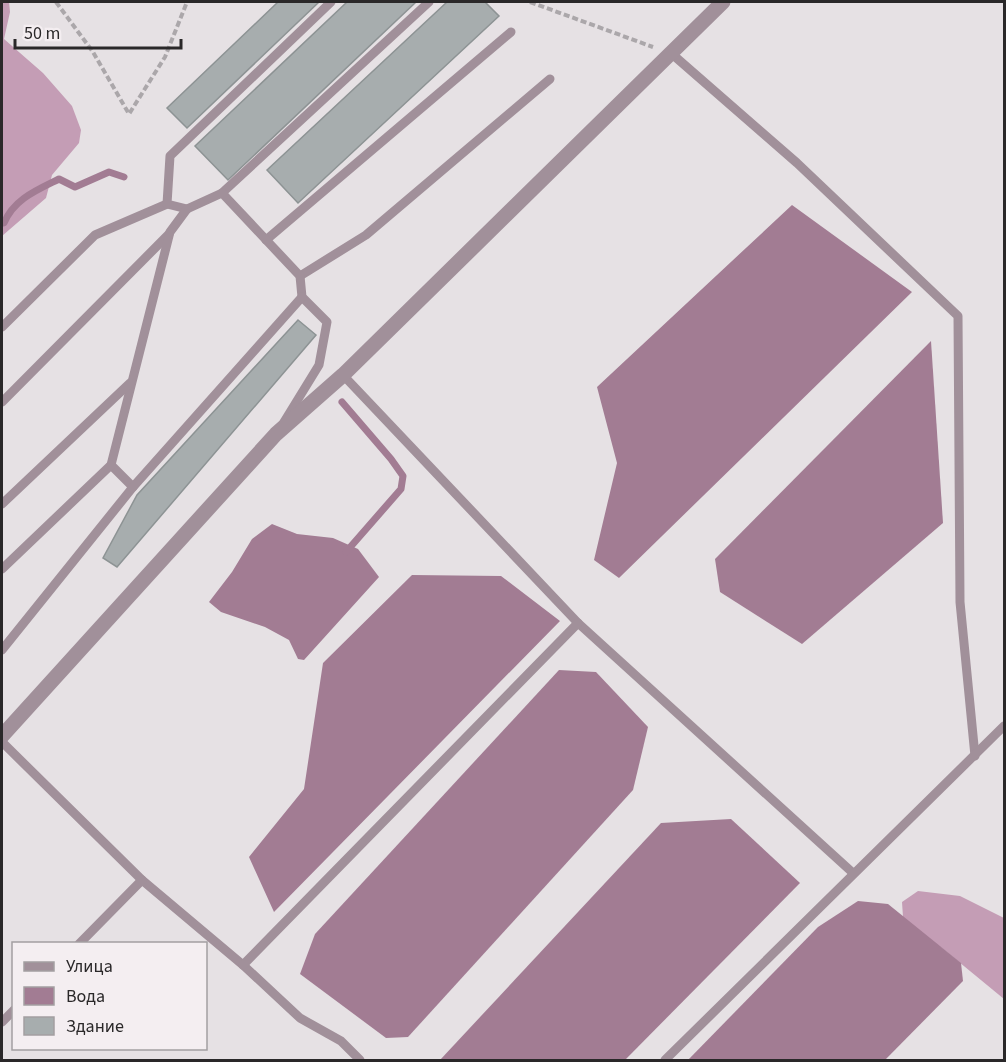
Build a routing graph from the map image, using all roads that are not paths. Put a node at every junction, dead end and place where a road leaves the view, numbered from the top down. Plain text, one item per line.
1 (331, 2) edge
2 (429, 2) edge
3 (723, 2) edge
4 (511, 32) dead end
5 (672, 54) junction
6 (550, 79) dead end
7 (222, 193) junction
8 (167, 204) junction
9 (187, 210) junction
10 (170, 232) junction
11 (266, 240) junction
12 (300, 276) junction
13 (302, 297) junction
14 (2, 327) edge
15 (343, 375) junction
16 (130, 383) junction
17 (2, 402) edge
18 (276, 434) junction
19 (111, 465) junction
20 (133, 487) junction
21 (2, 504) edge
22 (2, 569) edge
23 (578, 623) junction
24 (2, 650) edge
25 (1005, 726) edge
26 (2, 735) edge
27 (2, 742) edge
28 (975, 756) junction
29 (853, 873) junction
30 (142, 880) junction
31 (81, 942) edge
32 (243, 965) junction
33 (360, 1060) edge
34 (665, 1060) edge

1 - 8 lane
2 - 7 lane
3 - 5 street
4 - 11 lane
5 - 15 street
5 - 28 lane
6 - 12 lane
7 - 9 lane
7 - 11 lane
8 - 9 lane
8 - 14 lane
9 - 10 lane
10 - 16 lane
10 - 17 lane
11 - 12 lane
12 - 13 lane
13 - 18 lane
13 - 20 lane
15 - 18 street
15 - 23 lane
16 - 19 lane
16 - 21 lane
18 - 26 street
19 - 20 lane
19 - 22 lane
20 - 24 lane
23 - 29 lane
23 - 32 lane
25 - 28 lane
27 - 30 lane
28 - 29 lane
29 - 34 lane
30 - 31 lane
30 - 32 lane
32 - 33 lane

